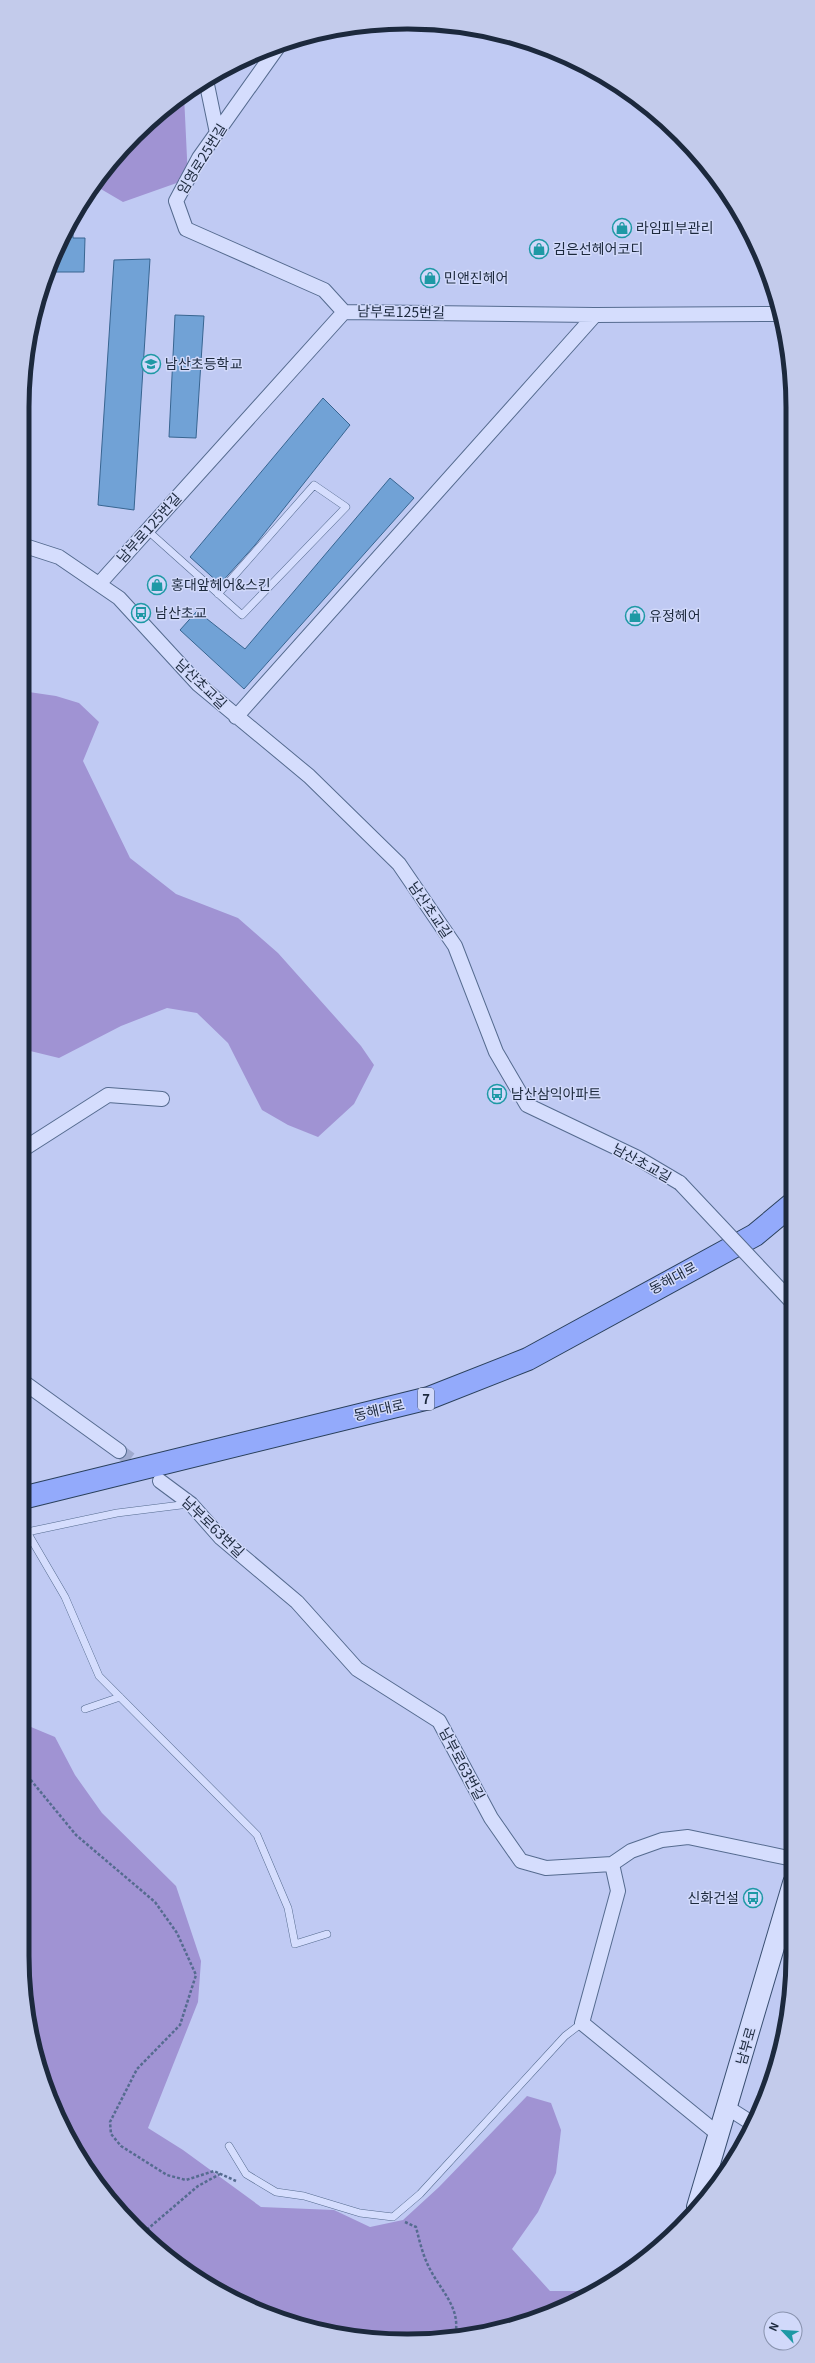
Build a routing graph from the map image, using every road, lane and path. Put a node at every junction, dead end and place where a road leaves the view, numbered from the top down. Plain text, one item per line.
1 (273, 54) edge
2 (207, 87) edge
3 (217, 133) junction
4 (344, 312) junction
5 (774, 314) edge
6 (595, 315) junction
7 (147, 530) junction
8 (29, 547) edge
9 (99, 584) junction
10 (218, 594) junction
11 (236, 717) junction
12 (162, 1099) dead end
13 (29, 1146) edge
14 (786, 1209) edge
15 (786, 1296) edge
16 (29, 1386) edge
17 (119, 1451) tunnel mouth
18 (160, 1481) tunnel mouth
19 (29, 1496) edge
20 (191, 1504) junction
21 (29, 1532) edge
22 (29, 1539) edge
23 (120, 1697) junction
24 (85, 1709) dead end
25 (29, 1778) edge
26 (786, 1858) edge
27 (612, 1864) junction
28 (786, 1907) edge
29 (327, 1934) dead end
30 (582, 2023) junction
31 (728, 2108) junction
32 (748, 2121) edge
33 (718, 2134) junction
34 (229, 2146) dead end
35 (700, 2195) edge
36 (393, 2217) junction
37 (147, 2230) edge
38 (457, 2331) edge

1 - 3 street, 임영로25번길
2 - 3 street
3 - 4 street, 임영로25번길
4 - 6 street, 남부로125번길
4 - 7 street, 남부로125번길
5 - 6 street, 남부로125번길
6 - 11 street
7 - 9 street, 남부로125번길
7 - 10 lane
8 - 9 street, 남산초교길
9 - 11 street, 남산초교길
10 - 10 lane
11 - 15 street, 남산초교길, bridge
12 - 13 street
14 - 19 main road, 동해대로 / 7
16 - 17 street
18 - 20 street, 남부로63번길
20 - 21 lane
20 - 27 street, 남부로63번길
22 - 23 lane
23 - 24 lane
23 - 29 lane
25 - 37 path
26 - 27 street
27 - 30 street
28 - 31 street, 남부로
30 - 33 street
30 - 36 lane
31 - 32 street
31 - 33 street, 남부로
33 - 35 street, 남부로
34 - 36 lane
36 - 38 path

